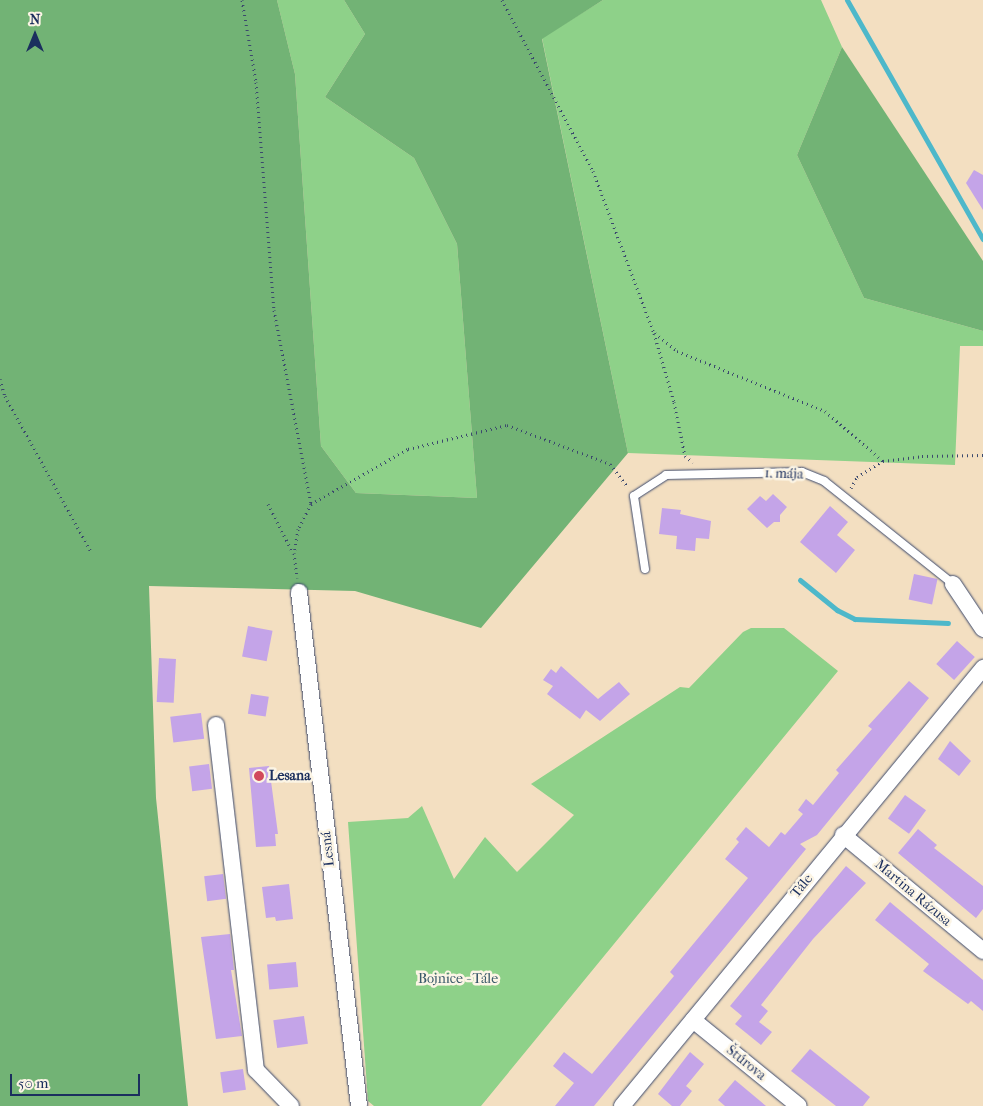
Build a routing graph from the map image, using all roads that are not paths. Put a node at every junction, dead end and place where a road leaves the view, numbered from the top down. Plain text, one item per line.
1 (646, 569) dead end
2 (952, 584) joint
3 (299, 592) road end
4 (983, 629) edge
5 (983, 668) edge
6 (216, 725) dead end
7 (843, 835) junction
8 (983, 951) edge
9 (694, 1020) junction
10 (291, 1106) edge
11 (359, 1106) edge
12 (622, 1106) edge
13 (799, 1106) edge

1 - 2 lane, 1. mája
2 - 4 street, 1. mája
3 - 11 street, Lesná
5 - 7 street, Tále
6 - 10 street
7 - 8 street, Martina Rázusa
7 - 9 street, Tále
9 - 12 street, Tále
9 - 13 street, Štúrova

